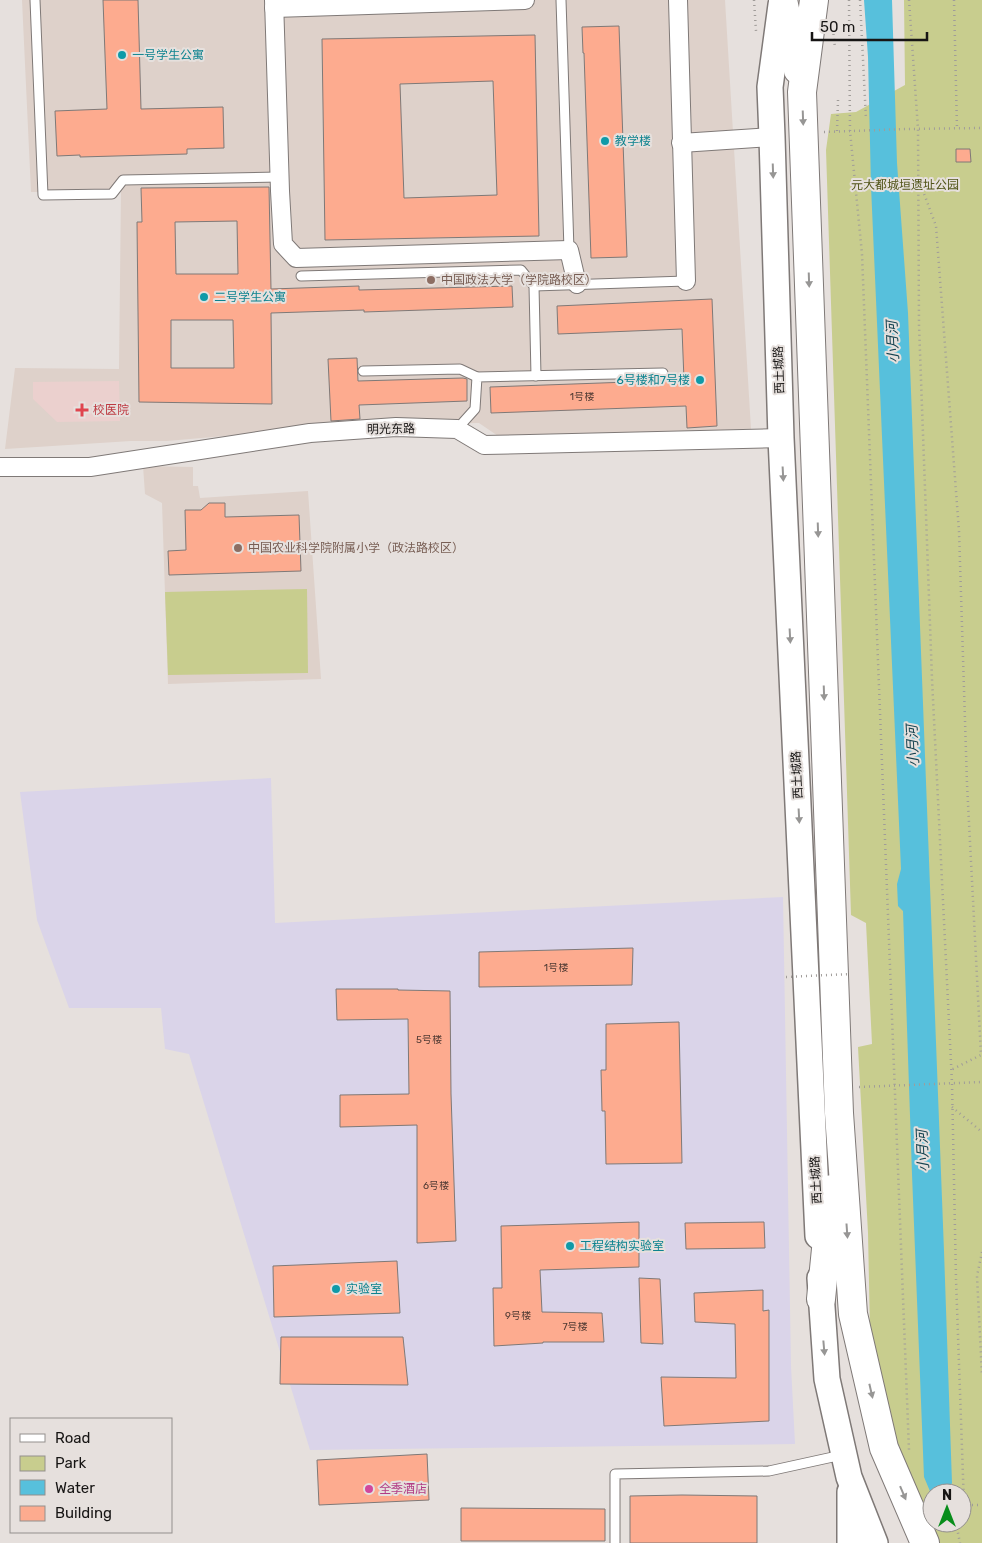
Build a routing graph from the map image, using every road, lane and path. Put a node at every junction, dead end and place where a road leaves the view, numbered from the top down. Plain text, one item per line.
1 (35, 0) edge
2 (525, 0) edge
3 (561, 0) edge
4 (678, 0) edge
5 (766, 0) edge
6 (783, 0) edge
7 (814, 0) edge
8 (849, 0) edge
9 (860, 0) edge
10 (909, 0) edge
11 (954, 0) edge
12 (274, 4) edge
13 (832, 25) dead end
14 (836, 48) dead end
15 (770, 88) junction
16 (802, 92) junction
17 (838, 100) dead end
18 (866, 118) dead end
19 (982, 128) edge
20 (918, 129) junction
21 (850, 130) junction
22 (957, 130) junction
23 (837, 131) junction
24 (818, 132) dead end
25 (772, 137) junction
26 (681, 144) junction
27 (918, 176) junction
28 (279, 177) junction
29 (569, 250) junction
30 (301, 276) dead end
31 (686, 281) joint
32 (576, 284) junction
33 (534, 286) junction
34 (363, 371) dead end
35 (663, 373) dead end
36 (536, 376) junction
37 (477, 377) junction
38 (457, 429) junction
39 (781, 438) junction
40 (0, 466) edge
41 (850, 974) dead end
42 (786, 976) dead end
43 (951, 1070) junction
44 (982, 1082) edge
45 (952, 1083) junction
46 (894, 1086) junction
47 (853, 1087) dead end
48 (952, 1107) junction
49 (839, 1113) junction
50 (982, 1132) edge
51 (982, 1252) edge
52 (821, 1299) junction
53 (982, 1376) edge
54 (897, 1449) junction
55 (847, 1466) junction
56 (962, 1483) edge
57 (615, 1543) edge
58 (850, 1543) edge
59 (875, 1543) edge
60 (925, 1543) edge

1 - 28 lane
2 - 12 street
3 - 29 lane
4 - 26 street
5 - 15 street
6 - 15 street, 西土城路
6 - 16 highway
7 - 16 highway
8 - 21 path
9 - 18 path
10 - 20 path
11 - 22 path
12 - 28 street
13 - 14 path
15 - 25 street, 西土城路
16 -> 49 highway
17 - 23 path
19 - 22 path
20 - 21 path
20 - 22 path
20 - 27 path
21 - 23 path
21 - 46 path
23 - 24 path
25 - 26 street
25 -> 39 street, 西土城路
26 - 31 street
27 - 43 path
27 - 43 path
28 - 29 street
29 - 32 street
30 - 33 lane
31 - 32 lane
32 - 33 lane
33 - 36 lane
34 - 37 lane
35 - 36 lane
36 - 37 lane
37 - 38 lane
38 - 39 street, 明光东路
38 - 40 street, 明光东路
39 -> 52 street, 西土城路
41 - 42 path, bridge
43 - 45 path
44 - 45 path
45 - 46 path
45 - 48 path
46 - 47 path
46 - 54 path
48 - 50 path
48 - 56 path
49 - 52 highway
49 -> 54 highway
51 - 53 path
52 -> 55 street, 西土城路
54 -> 60 highway
55 - 57 lane
55 - 58 street
55 - 59 street, 西土城路

